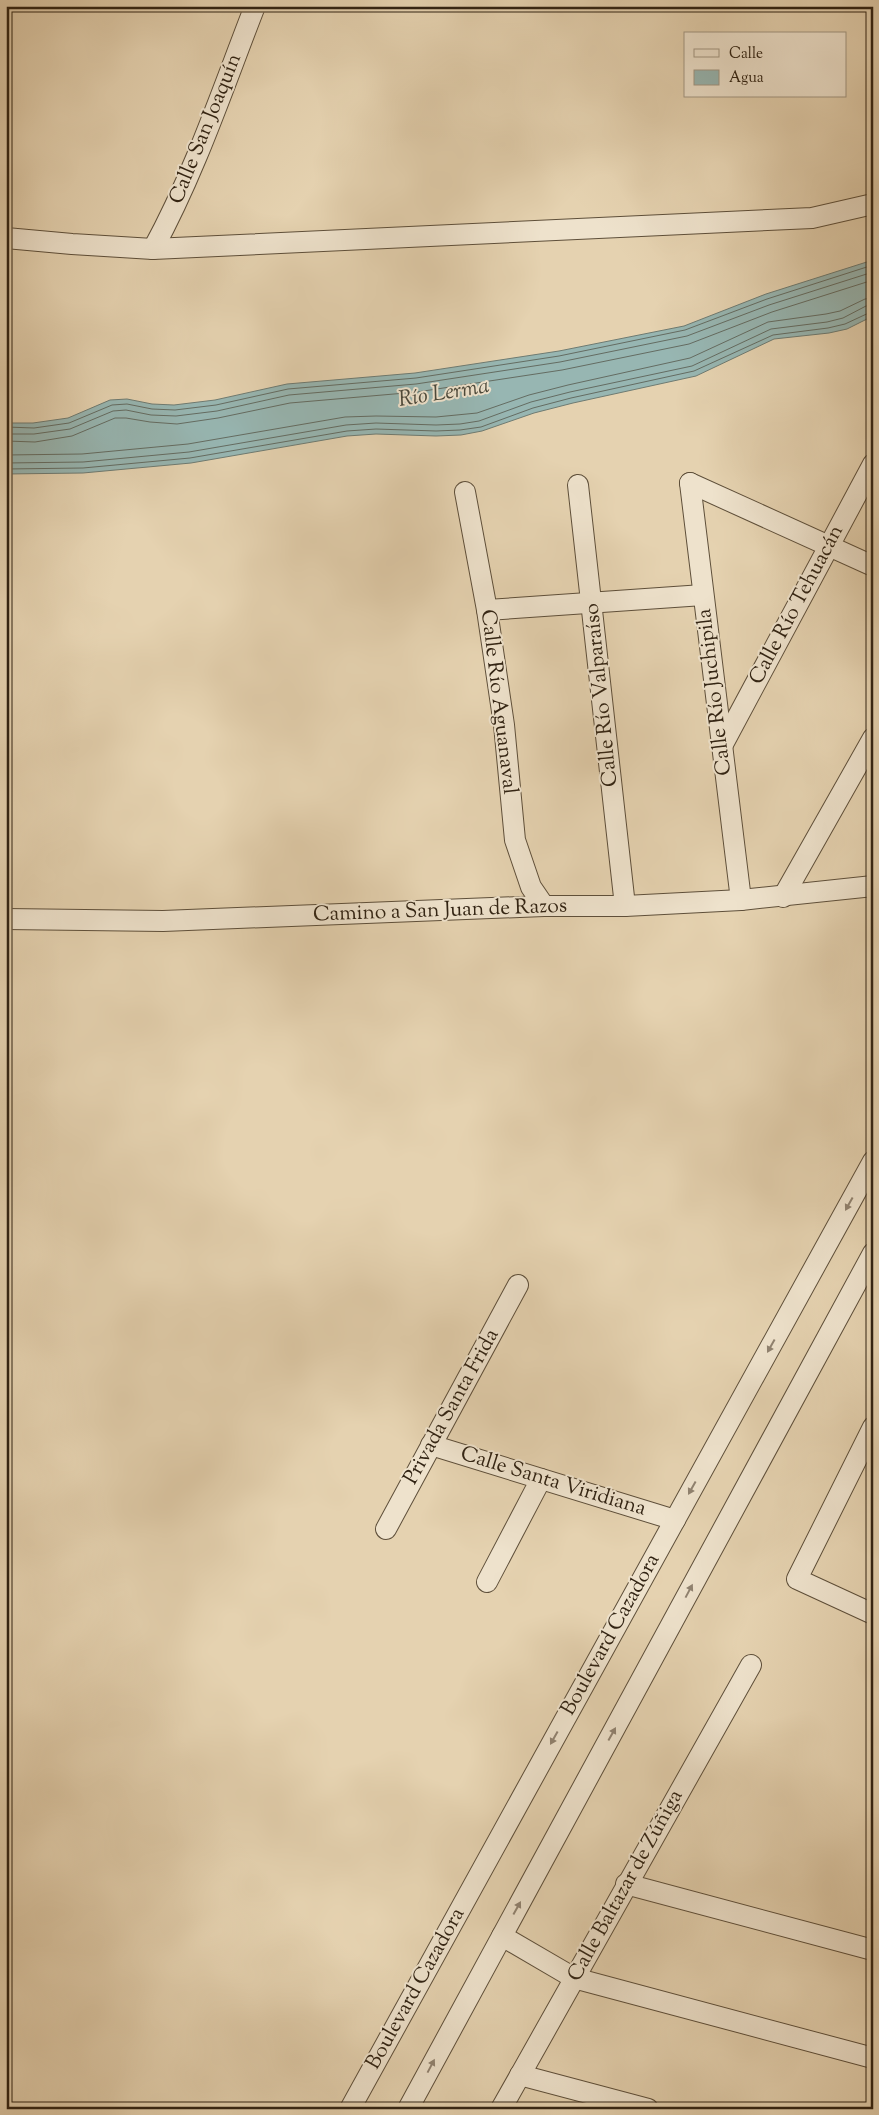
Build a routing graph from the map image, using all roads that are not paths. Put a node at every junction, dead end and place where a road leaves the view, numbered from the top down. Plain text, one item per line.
1 (255, 6) edge
2 (873, 204) edge
3 (6, 238) edge
4 (153, 249) junction
5 (873, 464) edge
6 (578, 484) dead end
7 (464, 492) dead end
8 (829, 546) junction
9 (873, 566) edge
10 (703, 595) junction
11 (591, 603) junction
12 (487, 610) junction
13 (873, 738) edge
14 (722, 746) junction
15 (873, 886) edge
16 (783, 897) junction
17 (741, 900) junction
18 (544, 906) junction
19 (625, 906) junction
20 (6, 919) edge
21 (871, 1169) edge
22 (873, 1253) edge
23 (518, 1285) dead end
24 (873, 1427) edge
25 (432, 1445) junction
26 (865, 1464) edge
27 (541, 1479) junction
28 (675, 1520) junction
29 (386, 1529) dead end
30 (487, 1582) dead end
31 (873, 1614) edge
32 (751, 1665) dead end
33 (626, 1884) junction
34 (502, 1936) junction
35 (873, 1950) edge
36 (574, 1978) junction
37 (873, 2058) edge
38 (520, 2075) junction
39 (350, 2109) edge
40 (408, 2109) edge
41 (501, 2109) edge
42 (648, 2109) edge

1 - 4 street, Calle San Joaquín
2 - 4 street
3 - 4 street
5 - 8 street, Calle Río Tehuacán
6 - 11 street, Calle Río Valparaíso
7 - 12 street, Calle Río Aguanaval
8 - 9 street
8 - 10 street, Calle Río Juchipila
8 - 14 street, Calle Río Tehuacán
10 - 11 street
10 - 14 street, Calle Río Juchipila
11 - 12 street
11 - 19 street, Calle Río Valparaíso
12 - 18 street, Calle Río Aguanaval
13 - 16 street
14 - 17 street, Calle Río Juchipila
15 - 16 street, Camino a San Juan de Razos
16 - 17 street, Camino a San Juan de Razos
17 - 19 street, Camino a San Juan de Razos
18 - 19 street, Camino a San Juan de Razos
18 - 20 street, Camino a San Juan de Razos
21 -> 28 street, Boulevard Cazadora
34 -> 22 street
23 - 25 street, Privada Santa Frida
24 - 26 street
25 - 27 street, Calle Santa Viridiana
25 - 29 street, Privada Santa Frida
26 - 31 street
27 - 28 street, Calle Santa Viridiana
27 - 30 street
28 -> 39 street, Boulevard Cazadora
32 - 33 street, Calle Baltazar de Zúñiga
33 - 35 street
33 - 36 street, Calle Baltazar de Zúñiga
34 - 36 street
40 -> 34 street
36 - 37 street
36 - 38 street, Calle Baltazar de Zúñiga
38 - 41 street, Calle Baltazar de Zúñiga
38 - 42 street

